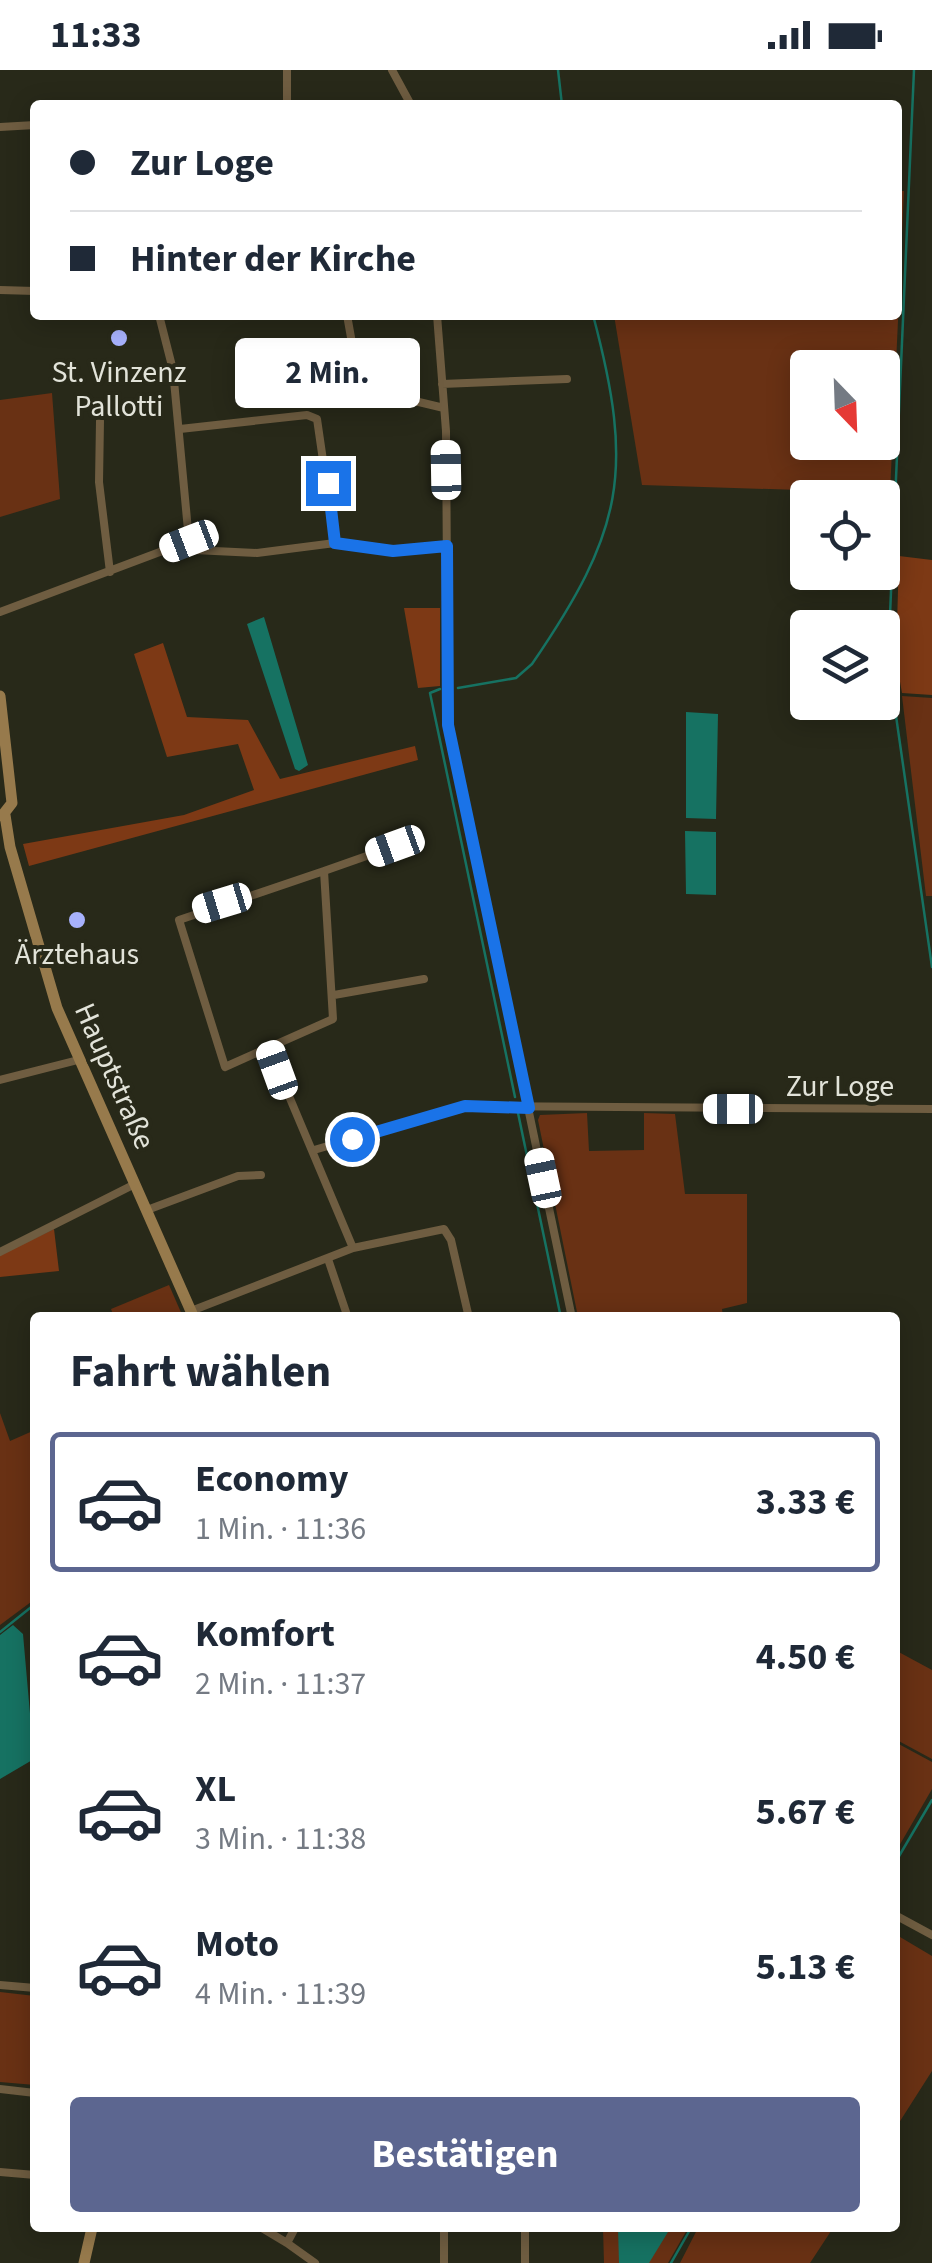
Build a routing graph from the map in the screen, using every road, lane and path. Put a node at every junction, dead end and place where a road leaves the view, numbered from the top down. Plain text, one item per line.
1 (287, 70) edge
2 (392, 70) edge
3 (288, 100) edge
4 (408, 100) edge
5 (30, 125) edge
6 (0, 127) edge
7 (0, 290) edge
8 (30, 291) edge
9 (160, 320) edge
10 (348, 320) edge
11 (436, 320) edge
12 (568, 379) dead end
13 (442, 384) junction
14 (444, 408) junction
15 (100, 422) dead end
16 (180, 430) junction
17 (189, 541) junction
18 (335, 543) junction
19 (447, 546) junction
20 (110, 572) junction
21 (0, 612) edge
22 (0, 696) edge
23 (6, 759) junction
24 (0, 776) edge
25 (4, 788) edge
26 (2, 816) edge
27 (0, 829) edge
28 (395, 846) dead end
29 (10, 847) junction
30 (324, 871) junction
31 (424, 979) dead end
32 (334, 996) junction
33 (270, 1050) junction
34 (78, 1060) junction
35 (0, 1080) edge
36 (529, 1108) junction
37 (932, 1109) edge
38 (314, 1150) junction
39 (261, 1175) dead end
40 (136, 1184) junction
41 (147, 1210) junction
42 (353, 1248) junction
43 (0, 1252) edge
44 (328, 1258) junction
45 (192, 1312) edge
46 (198, 1312) edge
47 (346, 1312) edge
48 (468, 1312) edge
49 (571, 1312) edge
50 (900, 1918) edge
51 (932, 1935) edge
52 (0, 1985) edge
53 (30, 1988) edge
54 (0, 2090) edge
55 (30, 2093) edge
56 (0, 2172) edge
57 (30, 2174) edge
58 (91, 2232) edge
59 (268, 2232) edge
60 (293, 2232) edge
61 (444, 2232) edge
62 (525, 2232) edge
63 (286, 2243) junction
64 (84, 2263) edge
65 (315, 2263) edge
66 (444, 2263) edge
67 (524, 2263) edge

1 - 3 street
2 - 4 street
5 - 6 street
7 - 8 street
9 - 16 street
10 - 14 street
11 - 13 street
12 - 13 street
13 - 14 street
14 - 19 street
15 - 20 street
16 - 17 street
16 - 18 street
17 - 18 street
17 - 20 street
18 - 19 street
19 - 36 street
20 - 21 street
22 - 23 main road
23 - 24 main road
23 - 25 main road
25 - 26 main road, Hauptstraße
26 - 29 main road, Hauptstraße
27 - 29 main road, Hauptstraße
28 - 30 street
29 - 34 main road, Hauptstraße
30 - 32 street
30 - 33 street
31 - 32 street
32 - 33 street
33 - 38 street
34 - 35 street
34 - 40 main road, Hauptstraße
36 - 37 street, Zur Loge
36 - 38 street, Zur Loge
36 - 49 street
38 - 42 street
39 - 41 street
40 - 41 main road, Hauptstraße
40 - 43 street
41 - 45 main road, Hauptstraße
42 - 44 street
42 - 48 street
44 - 46 street
44 - 47 street
50 - 51 street
52 - 53 street
54 - 55 street
56 - 57 street
58 - 64 main road
59 - 63 street
60 - 63 street
61 - 66 street
62 - 67 street
63 - 65 street

